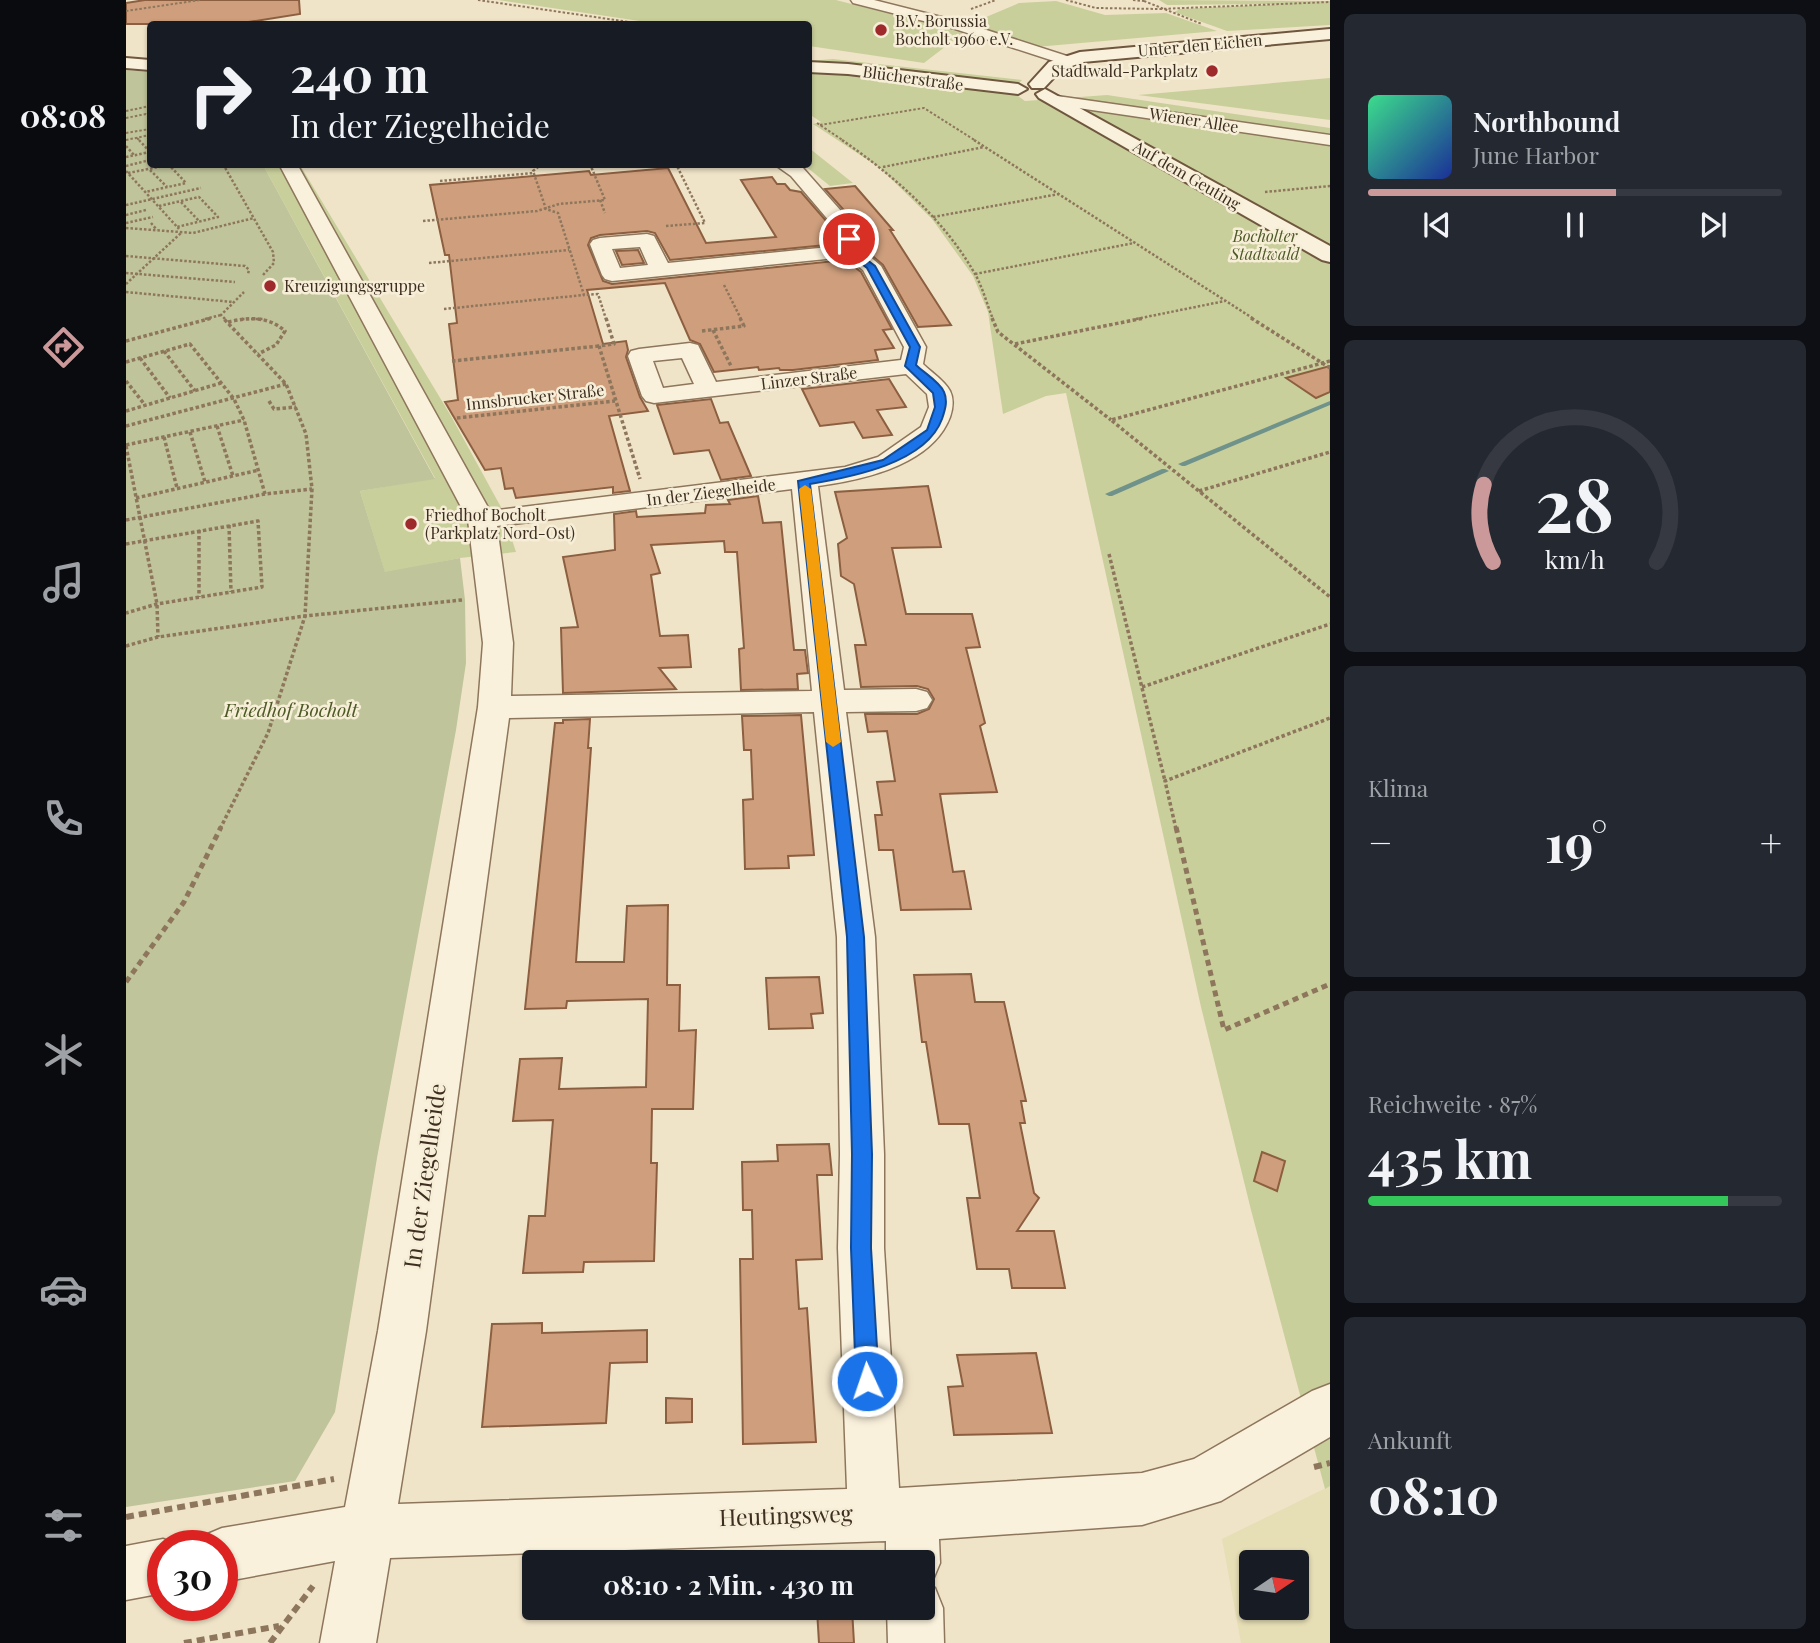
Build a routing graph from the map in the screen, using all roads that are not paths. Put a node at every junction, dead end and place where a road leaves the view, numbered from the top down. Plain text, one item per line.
1 (858, 0) edge
2 (1330, 34) edge
3 (1065, 60) junction
4 (126, 63) edge
5 (147, 65) edge
6 (812, 67) edge
7 (1047, 93) junction
8 (1330, 141) edge
9 (290, 168) edge
10 (790, 168) edge
11 (850, 251) junction
12 (1330, 255) edge
13 (660, 270) dead end
14 (911, 366) junction
15 (708, 390) dead end
16 (804, 481) junction
17 (482, 520) junction
18 (916, 700) dead end
19 (829, 701) junction
20 (494, 707) junction
21 (1330, 1409) edge
22 (900, 1530) edge
23 (348, 1534) junction
24 (238, 1552) edge
25 (147, 1569) edge
26 (126, 1573) edge
27 (915, 1620) edge
28 (348, 1643) edge
29 (916, 1643) edge

1 - 3 street
2 - 3 street, Unter den Eichen
3 - 7 street
4 - 5 street
6 - 7 street, Blücherstraße
7 - 8 street, Wiener Allee
7 - 12 street, Auf dem Geuting
9 - 17 street, In der Ziegelheide
10 - 11 street
11 - 13 street
11 - 14 street
14 - 15 street, Linzer Straße
14 - 16 street, In der Ziegelheide
16 - 17 street, In der Ziegelheide
16 - 19 street
17 - 20 street, In der Ziegelheide
18 - 19 street
19 - 20 street
19 - 22 street
20 - 23 street, In der Ziegelheide
21 - 22 street, Heutingsweg
22 - 23 street, Heutingsweg
23 - 24 street, Heutingsweg
23 - 28 street, In der Ziegelheide
25 - 26 street
27 - 29 street

